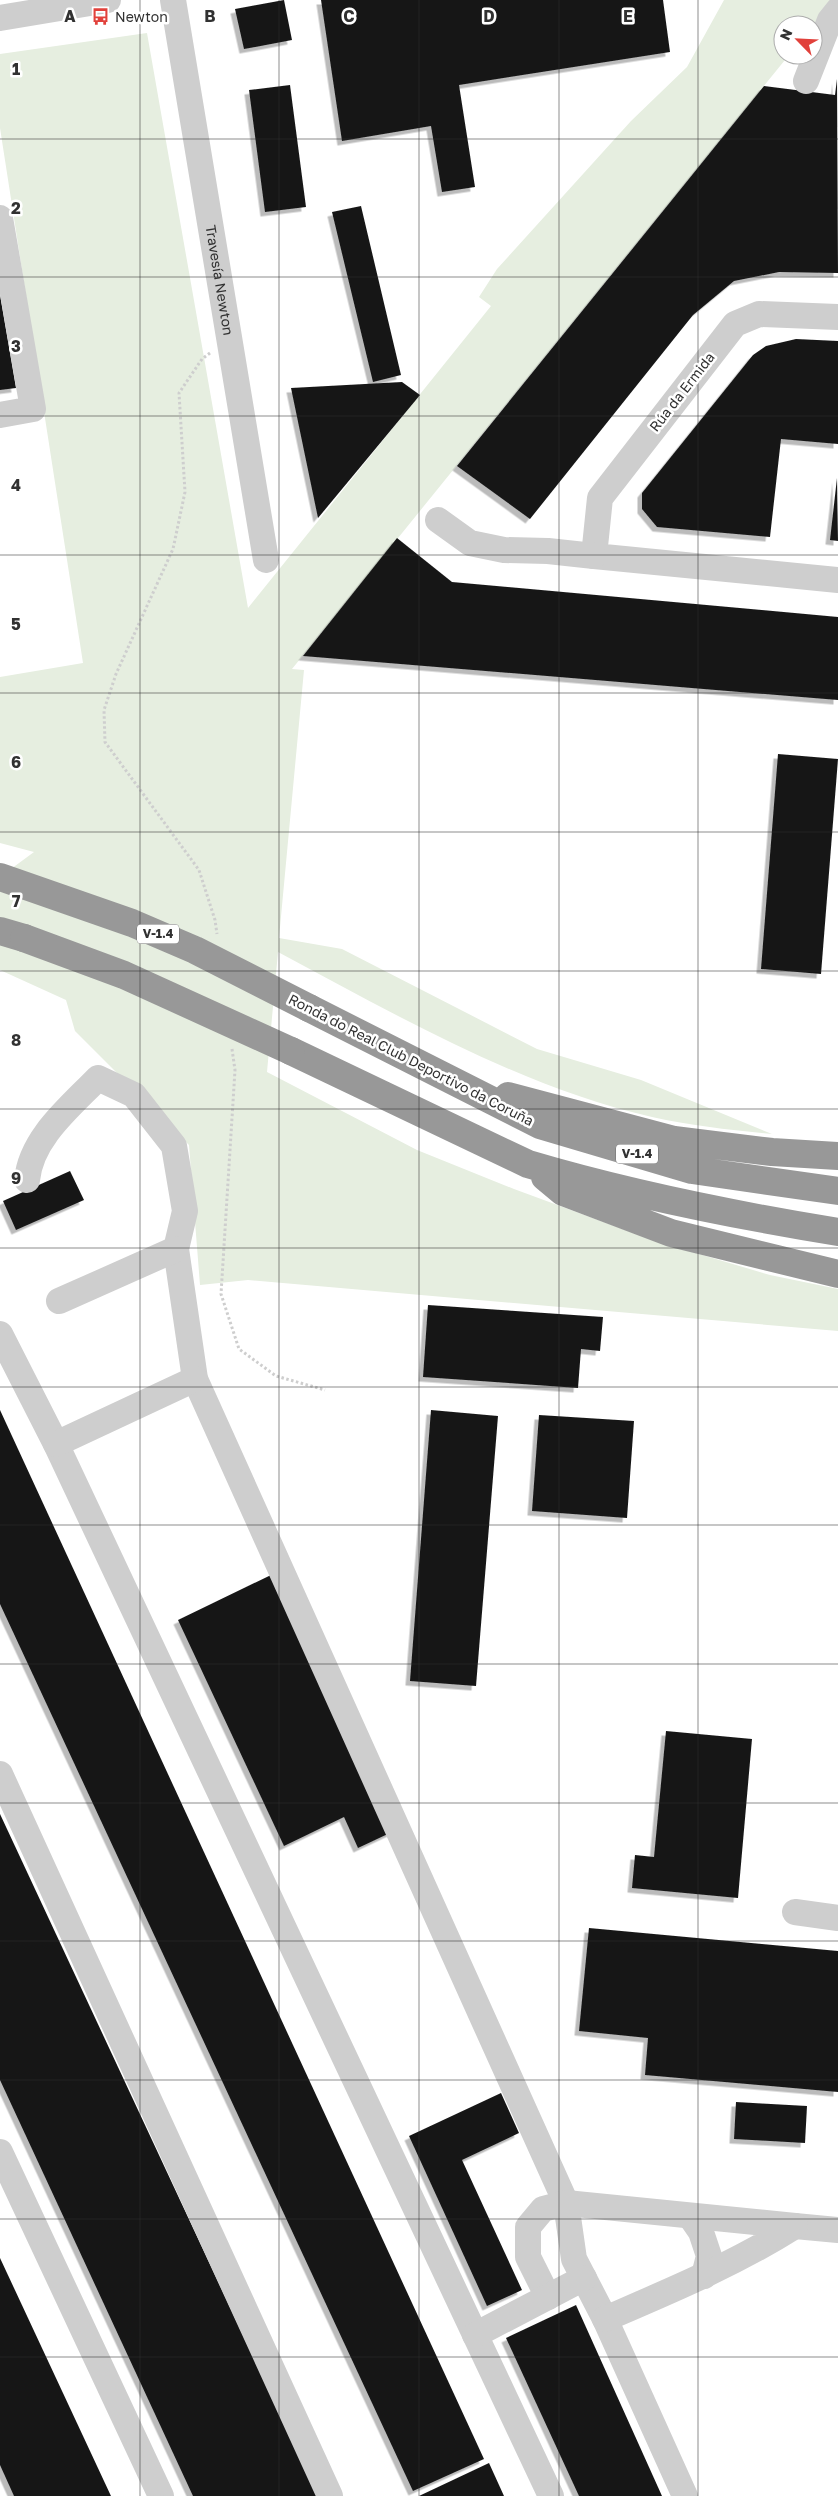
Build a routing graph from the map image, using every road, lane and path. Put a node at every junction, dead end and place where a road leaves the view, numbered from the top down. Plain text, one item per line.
1 (108, 0) edge
2 (173, 0) edge
3 (838, 10) edge
4 (0, 18) edge
5 (806, 80) dead end
6 (0, 218) edge
7 (838, 316) edge
8 (229, 336) junction
9 (0, 416) edge
10 (438, 520) dead end
11 (594, 556) junction
12 (266, 560) dead end
13 (838, 580) edge
14 (0, 877) edge
15 (8, 935) edge
16 (218, 938) dead end
17 (232, 1042) dead end
18 (446, 1079) junction
19 (838, 1156) edge
20 (528, 1164) junction
21 (27, 1180) dead end
22 (838, 1191) edge
23 (838, 1232) edge
24 (176, 1249) junction
25 (838, 1274) edge
26 (59, 1301) dead end
27 (0, 1334) edge
28 (195, 1379) junction
29 (325, 1390) dead end
30 (56, 1444) junction
31 (0, 1774) edge
32 (795, 1912) dead end
33 (838, 1918) edge
34 (0, 2152) edge
35 (566, 2203) junction
36 (690, 2216) junction
37 (795, 2226) junction
38 (838, 2230) edge
39 (704, 2276) junction
40 (584, 2278) junction
41 (548, 2297) junction
42 (605, 2318) junction
43 (475, 2335) junction
44 (161, 2496) edge
45 (330, 2496) edge
46 (551, 2496) edge
47 (685, 2496) edge

1 - 4 street
2 - 8 street, Travesía Newton
3 - 5 street
6 - 9 street
7 - 11 street, Rúa da Ermida
8 - 12 street, Travesía Newton
8 - 16 path
10 - 11 street
11 - 13 street
14 - 18 highway, Ronda do Real Club Deportivo da Coruña / V-1.4, bridge
15 - 20 highway, bridge
17 - 29 path
18 - 19 highway
18 - 22 highway, Ronda do Real Club Deportivo da Coruña / V-1.4
20 - 23 highway
20 - 25 highway
21 - 24 street
24 - 26 street
24 - 28 street
27 - 30 street
28 - 30 street
28 - 35 street
30 - 43 street
31 - 45 street
32 - 33 street
34 - 44 street
35 - 36 street
35 - 40 street
35 - 41 street
36 - 37 street
36 - 39 street
37 - 38 street
37 - 39 street
39 - 42 street
40 - 41 street
40 - 42 street
41 - 43 street
42 - 47 street
43 - 46 street

